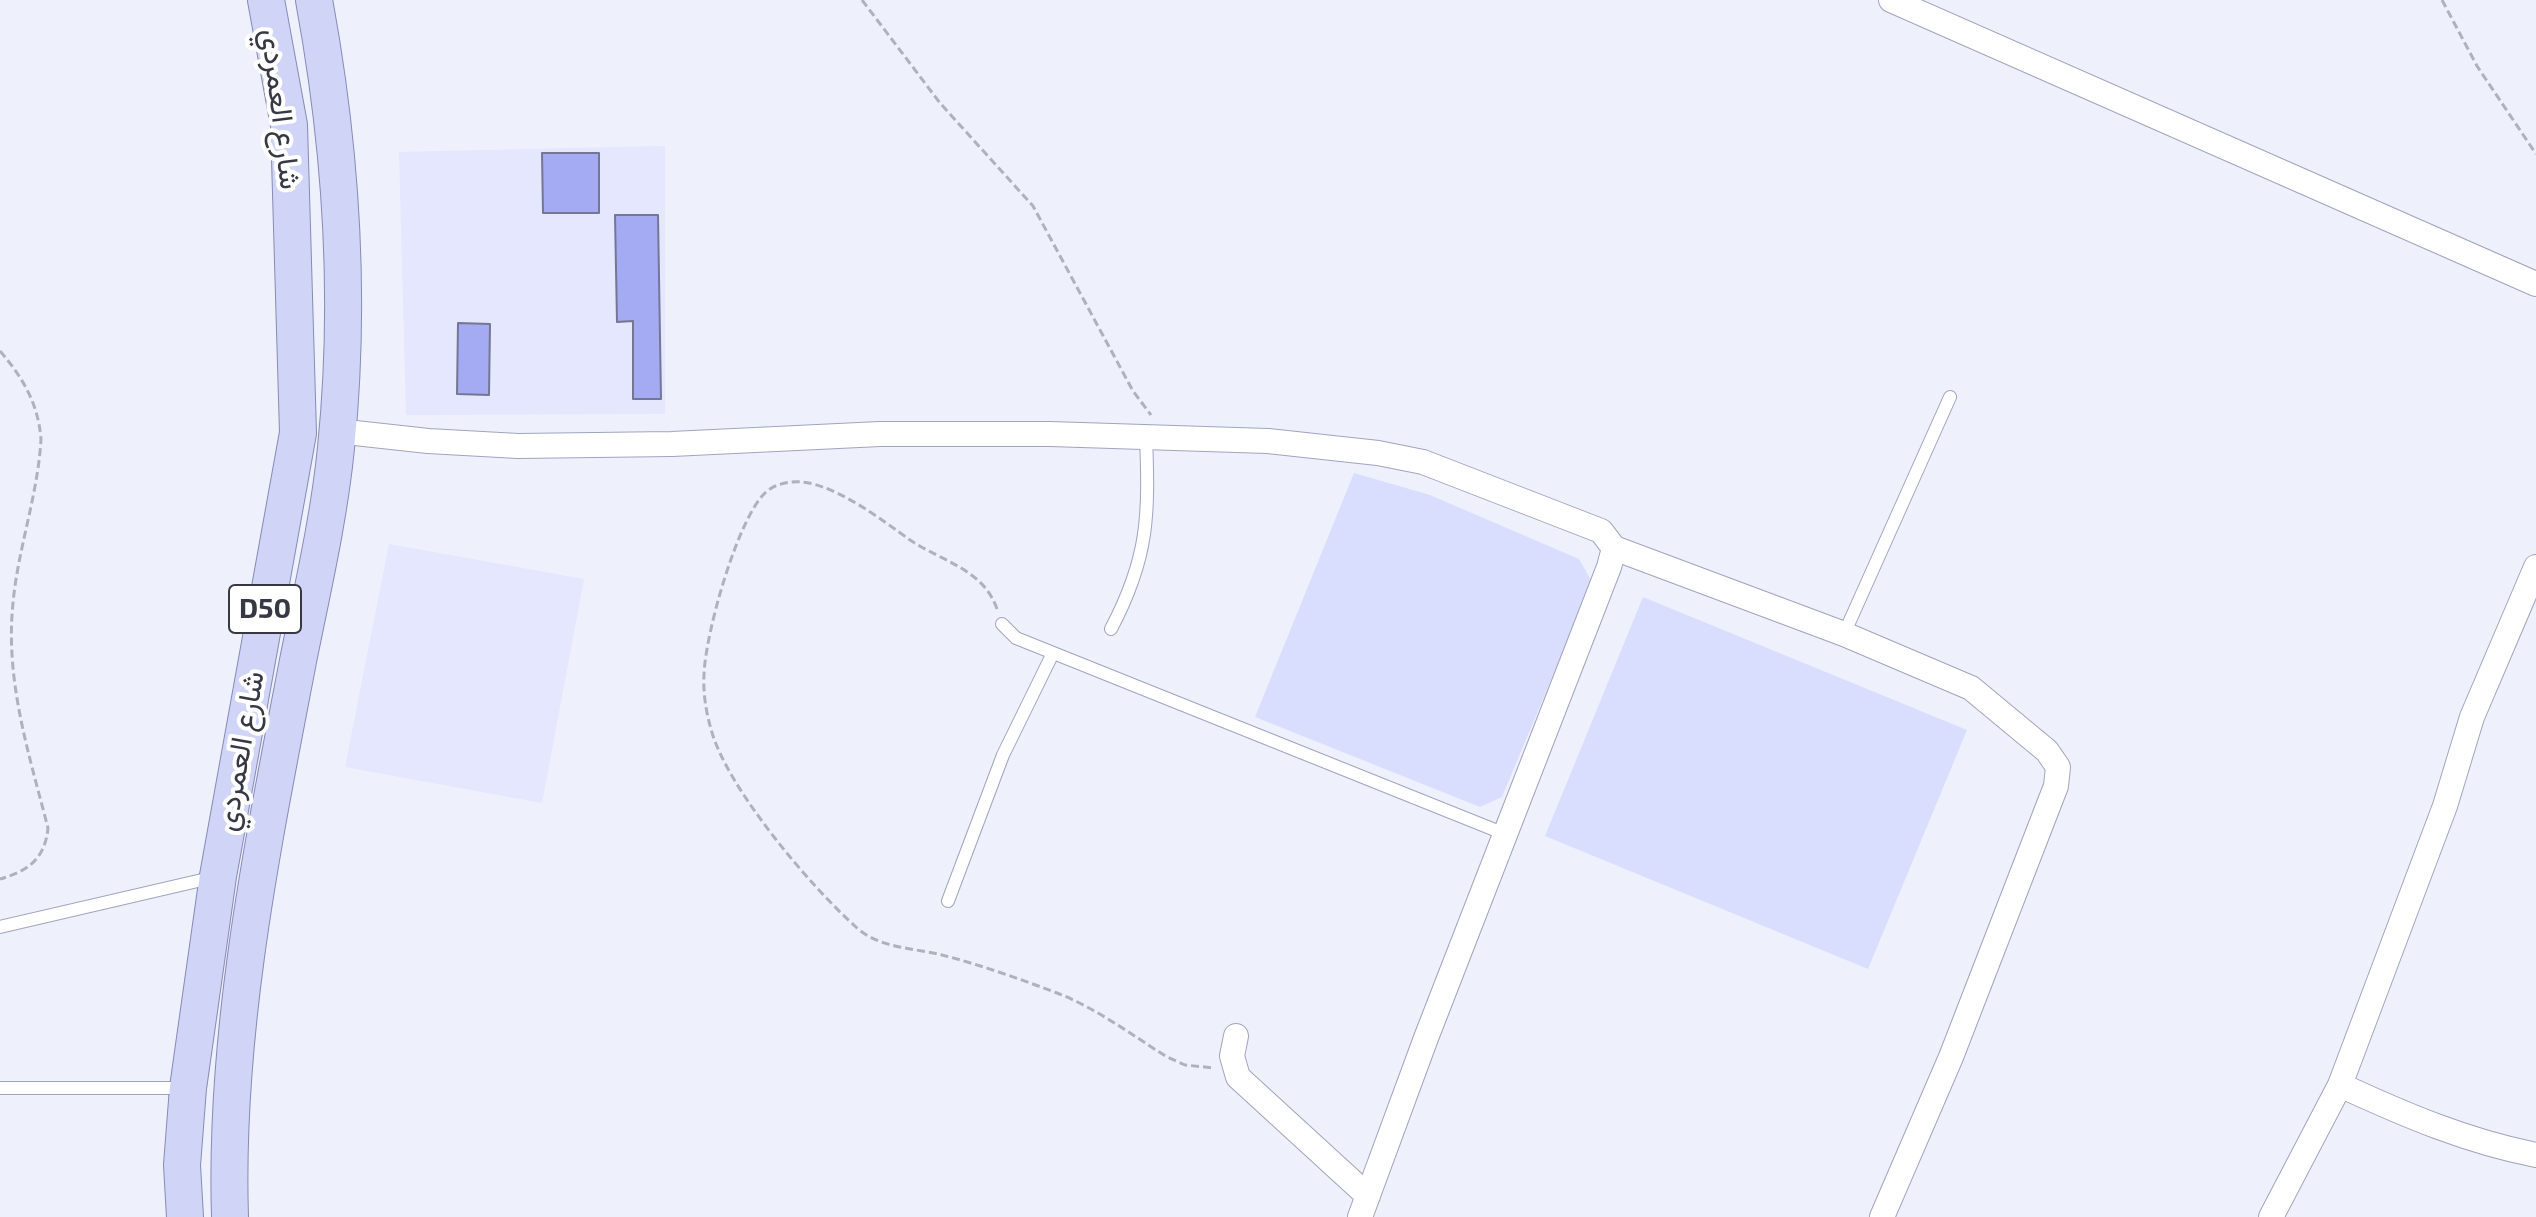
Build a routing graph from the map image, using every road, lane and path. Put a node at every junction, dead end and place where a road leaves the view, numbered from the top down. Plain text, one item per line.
1 (266, 0) edge
2 (314, 0) edge
3 (862, 0) edge
4 (1891, 0) edge
5 (2442, 0) edge
6 (2536, 154) edge
7 (2536, 284) edge
8 (0, 351) edge
9 (1950, 397) dead end
10 (337, 431) junction
11 (1146, 436) junction
12 (1178, 437) junction
13 (1614, 548) junction
14 (2536, 567) edge
15 (2528, 597) edge
16 (1002, 624) joint
17 (1111, 629) dead end
18 (1844, 634) junction
19 (1053, 653) junction
20 (1505, 834) junction
21 (218, 876) junction
22 (0, 879) edge
23 (948, 901) dead end
24 (0, 927) edge
25 (1236, 1036) dead end
26 (1234, 1067) junction
27 (2340, 1085) junction
28 (0, 1088) edge
29 (188, 1088) junction
30 (2536, 1155) edge
31 (1364, 1206) edge
32 (185, 1217) edge
33 (230, 1217) edge
34 (1882, 1217) edge
35 (2271, 1217) edge

1 - 21 main road, شارع العمردي / D50
2 - 10 main road, شارع العمردي / D50
3 - 12 path
4 - 7 street
5 - 6 path
8 - 22 path
9 - 18 lane
10 - 11 street
10 - 33 main road, شارع العمردي / D50
11 - 12 street
11 - 17 lane
12 - 13 street
13 - 18 street
13 - 20 street
14 - 15 street
15 - 27 street
16 - 19 lane
16 - 26 path
18 - 34 street
19 - 20 lane
19 - 23 lane
20 - 31 street
21 - 24 lane
21 - 29 main road, شارع العمردي / D50
25 - 26 street
26 - 31 street
27 - 30 street
27 - 35 street
28 - 29 lane
29 - 32 main road, شارع العمردي / D50

